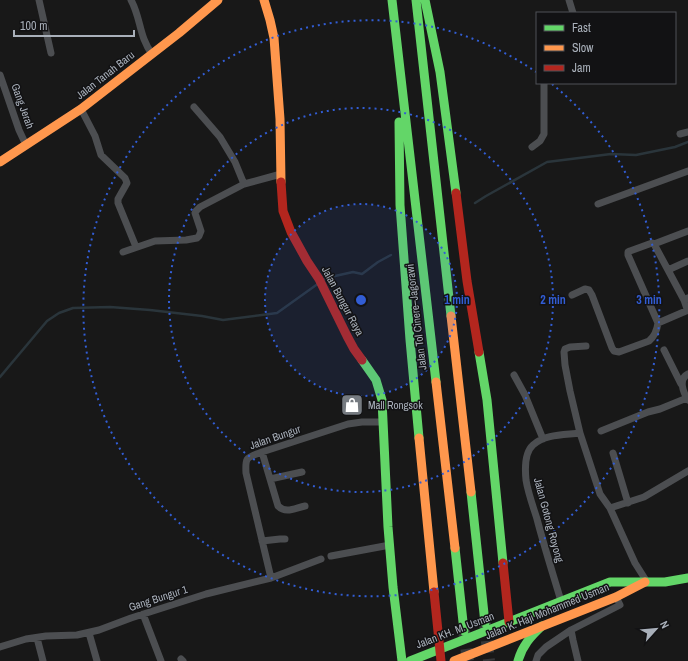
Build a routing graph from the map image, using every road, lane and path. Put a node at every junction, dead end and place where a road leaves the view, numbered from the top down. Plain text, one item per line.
1 (39, 0) edge
2 (132, 0) edge
3 (218, 0) edge
4 (264, 0) edge
5 (392, 0) edge
6 (416, 0) edge
7 (425, 0) edge
8 (569, 0) edge
9 (573, 12) edge
10 (397, 45) junction
11 (51, 53) dead end
12 (152, 54) junction
13 (0, 74) edge
14 (544, 84) edge
15 (194, 107) dead end
16 (82, 111) junction
17 (688, 132) edge
18 (680, 134) dead end
19 (26, 145) junction
20 (532, 147) dead end
21 (0, 162) edge
22 (688, 171) edge
23 (280, 174) junction
24 (244, 184) junction
25 (598, 204) dead end
26 (688, 231) edge
27 (654, 244) junction
28 (136, 247) junction
29 (123, 252) dead end
30 (688, 261) edge
31 (668, 270) junction
32 (572, 295) dead end
33 (686, 300) edge
34 (658, 323) junction
35 (586, 346) dead end
36 (664, 350) dead end
37 (688, 374) edge
38 (514, 375) dead end
39 (681, 384) junction
40 (687, 399) edge
41 (382, 422) junction
42 (602, 431) dead end
43 (580, 433) junction
44 (543, 439) junction
45 (262, 452) junction
46 (613, 453) dead end
47 (688, 471) edge
48 (302, 472) dead end
49 (270, 479) junction
50 (628, 502) junction
51 (305, 506) dead end
52 (610, 508) junction
53 (285, 539) dead end
54 (262, 542) junction
55 (390, 545) junction
56 (331, 556) dead end
57 (321, 559) dead end
58 (271, 578) junction
59 (688, 578) edge
60 (610, 582) junction
61 (647, 582) junction
62 (616, 597) junction
63 (562, 601) junction
64 (143, 614) junction
65 (485, 622) tunnel mouth
66 (509, 622) junction
67 (542, 626) junction
68 (572, 630) junction
69 (464, 631) tunnel mouth
70 (89, 632) junction
71 (37, 638) junction
72 (0, 647) edge
73 (440, 650) junction
74 (43, 661) edge
75 (97, 661) edge
76 (161, 661) edge
77 (402, 661) edge
78 (410, 661) edge
79 (441, 661) edge
80 (454, 661) edge
81 (518, 661) edge
82 (536, 661) edge
83 (578, 661) edge

1 - 11 street
2 - 12 street
3 - 12 main road, Jalan Tanah Baru
4 - 23 main road, Jalan Bungur Raya
5 - 10 main road, Jalan Tol Cinere–Jagorawi
6 - 65 main road
7 - 66 main road
8 - 9 street
10 - 69 main road, Jalan Tol Cinere–Jagorawi
10 - 73 main road
12 - 16 main road, Jalan Tanah Baru
13 - 19 street, Gang Jerah
14 - 20 street
15 - 24 street
16 - 19 main road, Jalan Tanah Baru
16 - 28 street
17 - 18 street
19 - 21 main road, Jalan Tanah Baru
22 - 25 street
23 - 24 street
23 - 41 main road, Jalan Bungur Raya
24 - 28 street
26 - 27 street
27 - 31 street
27 - 34 street
28 - 29 street
30 - 31 street
31 - 33 street
32 - 34 street
33 - 34 street
35 - 43 street
36 - 39 street
37 - 39 street
38 - 44 street
39 - 40 street
40 - 42 street
41 - 45 street, Jalan Bungur
41 - 55 main road, Jalan Bungur Raya
43 - 44 street, Jalan Gotong Royong
43 - 52 street
44 - 63 street, Jalan Gotong Royong
45 - 49 street
45 - 54 street, Jalan Bungur
46 - 50 street
47 - 50 street
48 - 49 street
49 - 51 street
50 - 52 street
52 - 61 street
53 - 54 street
54 - 58 street, Jalan Bungur
55 - 56 street
55 - 77 main road, Jalan Bungur Raya
57 - 58 street, Gang Bungur 1
58 - 64 street, Gang Bungur 1
59 - 61 main road, Jalan K. Haji Mohammed Usman
60 - 61 main road, Jalan K. Haji Mohammed Usman
60 - 62 main road
60 - 63 main road, Jalan K. Haji Mohammed Usman
61 - 62 main road, Jalan K. Haji Mohammed Usman
62 - 67 main road, Jalan K. Haji Mohammed Usman
62 - 68 street
63 - 66 main road, Jalan K. Haji Mohammed Usman
64 - 70 street, Gang Bungur 1
64 - 76 street
66 - 73 main road, Jalan KH. M. Usman
67 - 80 main road, Jalan K. Haji Mohammed Usman
67 - 81 main road
68 - 82 street
68 - 83 street
70 - 71 street, Gang Bungur 1
70 - 75 street
71 - 72 street, Gang Bungur 1
71 - 74 street
73 - 78 main road, Jalan KH. M. Usman
73 - 79 main road

